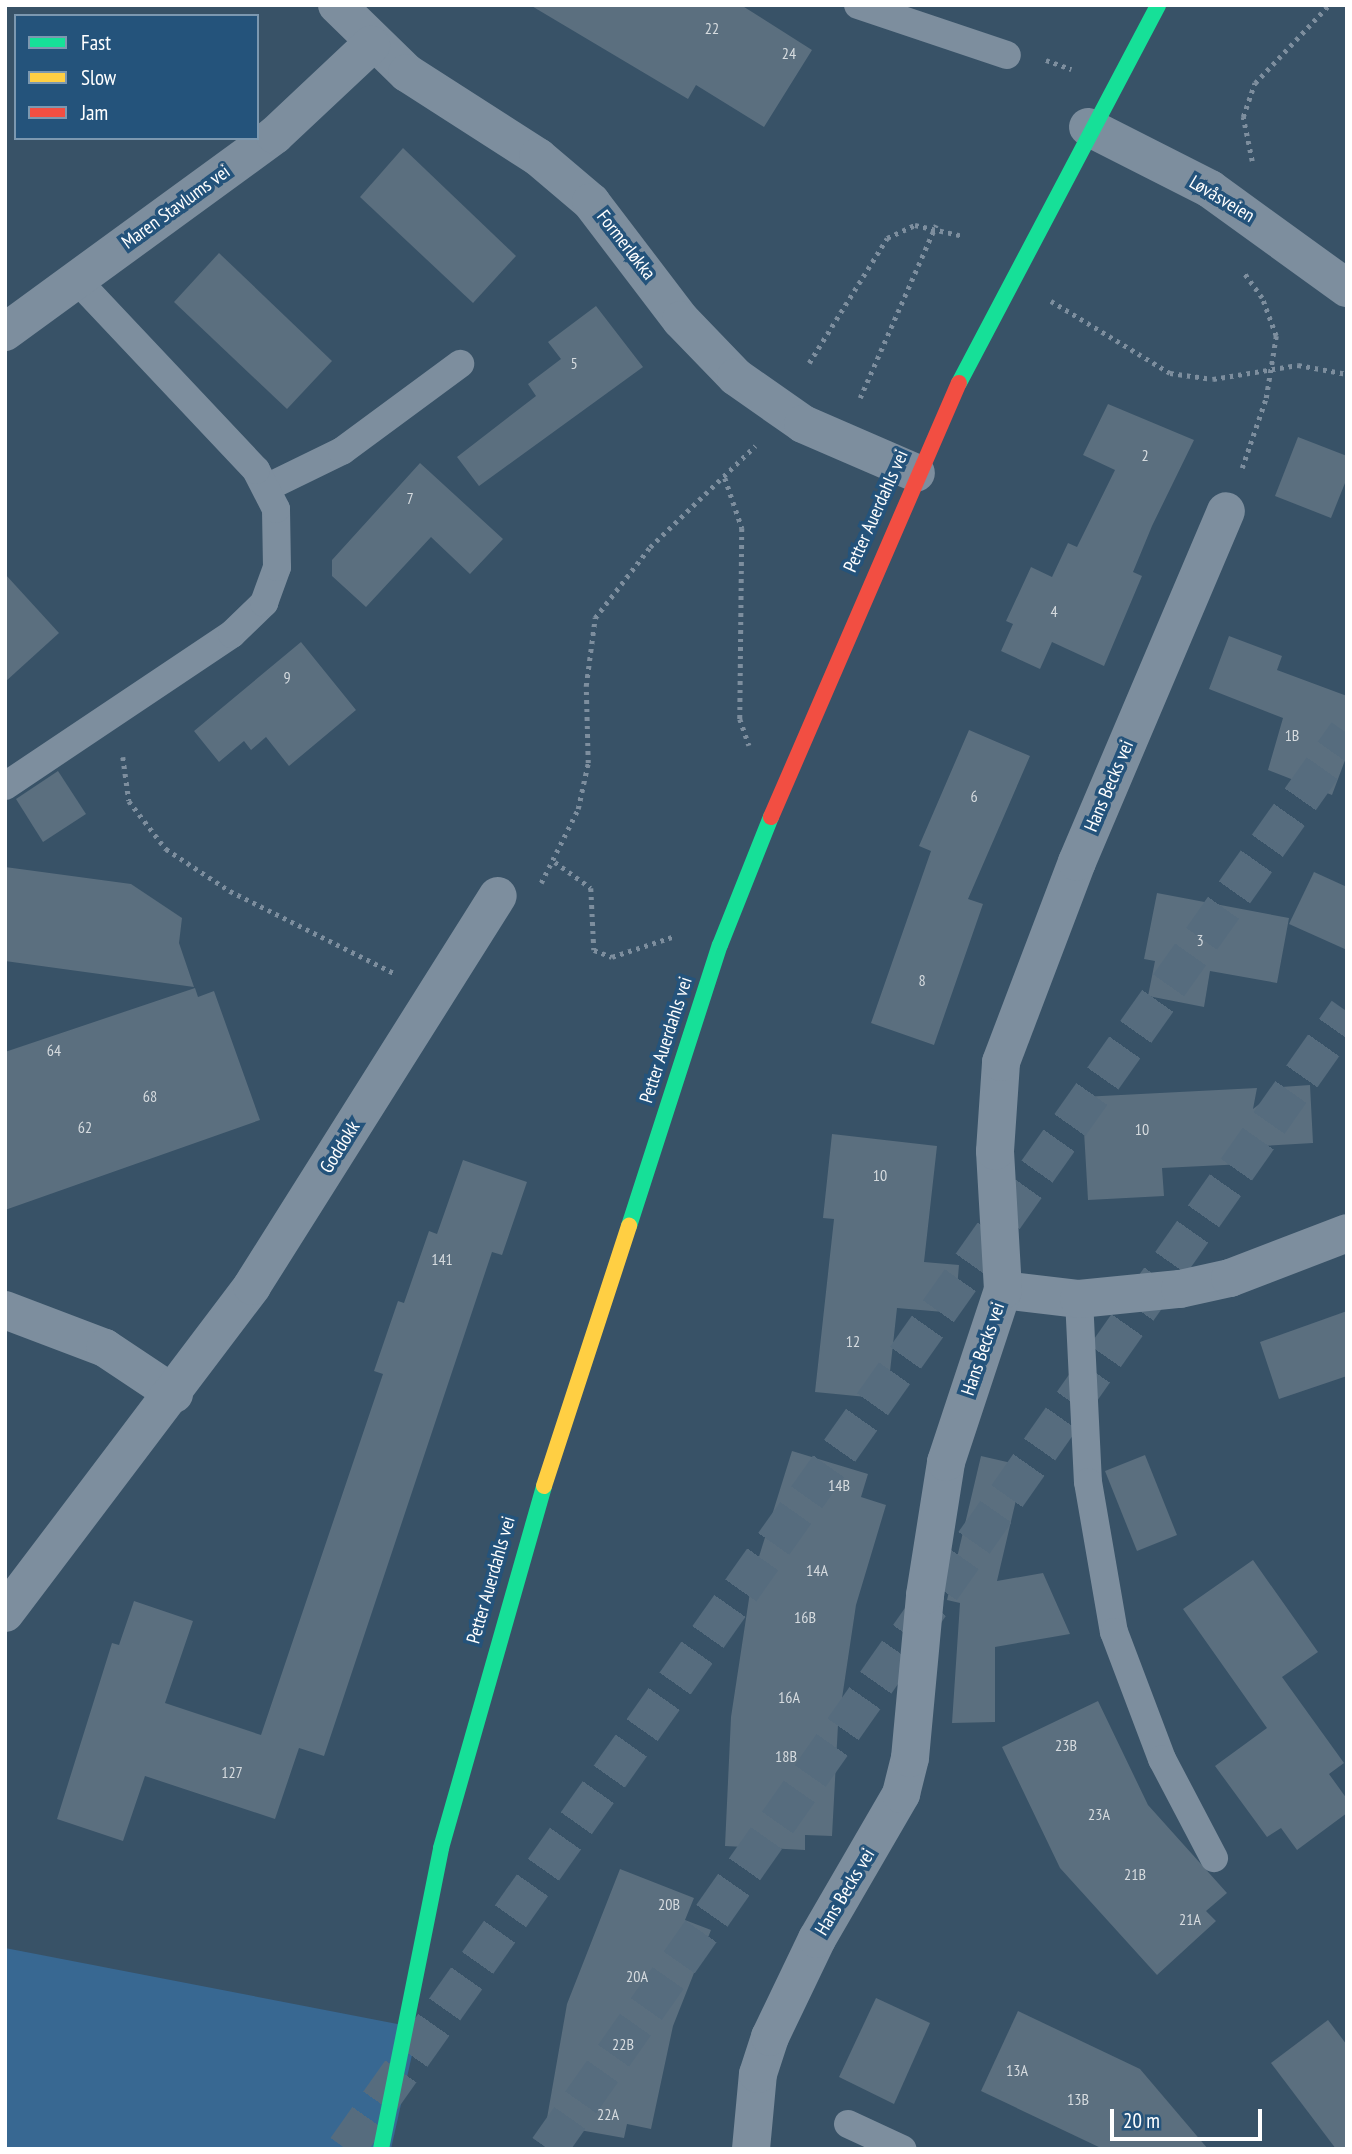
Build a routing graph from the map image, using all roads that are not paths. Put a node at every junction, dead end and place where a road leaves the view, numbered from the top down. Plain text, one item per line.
1 (337, 5) edge
2 (858, 5) edge
3 (1158, 5) edge
4 (371, 45) junction
5 (1007, 55) dead end
6 (1088, 127) junction
7 (76, 279) junction
8 (1347, 288) edge
9 (5, 332) edge
10 (460, 364) dead end
11 (916, 473) junction
12 (266, 488) junction
13 (1226, 511) road end
14 (5, 786) edge
15 (498, 895) dead end
16 (1347, 1233) edge
17 (1003, 1290) junction
18 (1079, 1299) junction
19 (5, 1310) edge
20 (174, 1394) junction
21 (5, 1614) edge
22 (1214, 1858) dead end
23 (848, 2124) dead end
24 (382, 2149) edge
25 (751, 2149) edge
26 (902, 2149) edge

1 - 4 street, Formerløkka
2 - 5 lane
3 - 6 street, Petter Auerdahls vei
4 - 7 street, Maren Stavlums vei
4 - 11 street, Formerløkka
6 - 8 street, Løvåsveien
6 - 11 street, Petter Auerdahls vei
7 - 9 street, Maren Stavlums vei
7 - 12 lane
10 - 12 lane
11 - 24 street, Petter Auerdahls vei
12 - 14 lane
13 - 17 street, Hans Becks vei
15 - 20 street, Goddokk
16 - 18 street
17 - 18 street
17 - 25 street, Hans Becks vei
18 - 22 lane
19 - 20 street
20 - 21 street, Goddokk
23 - 26 lane

